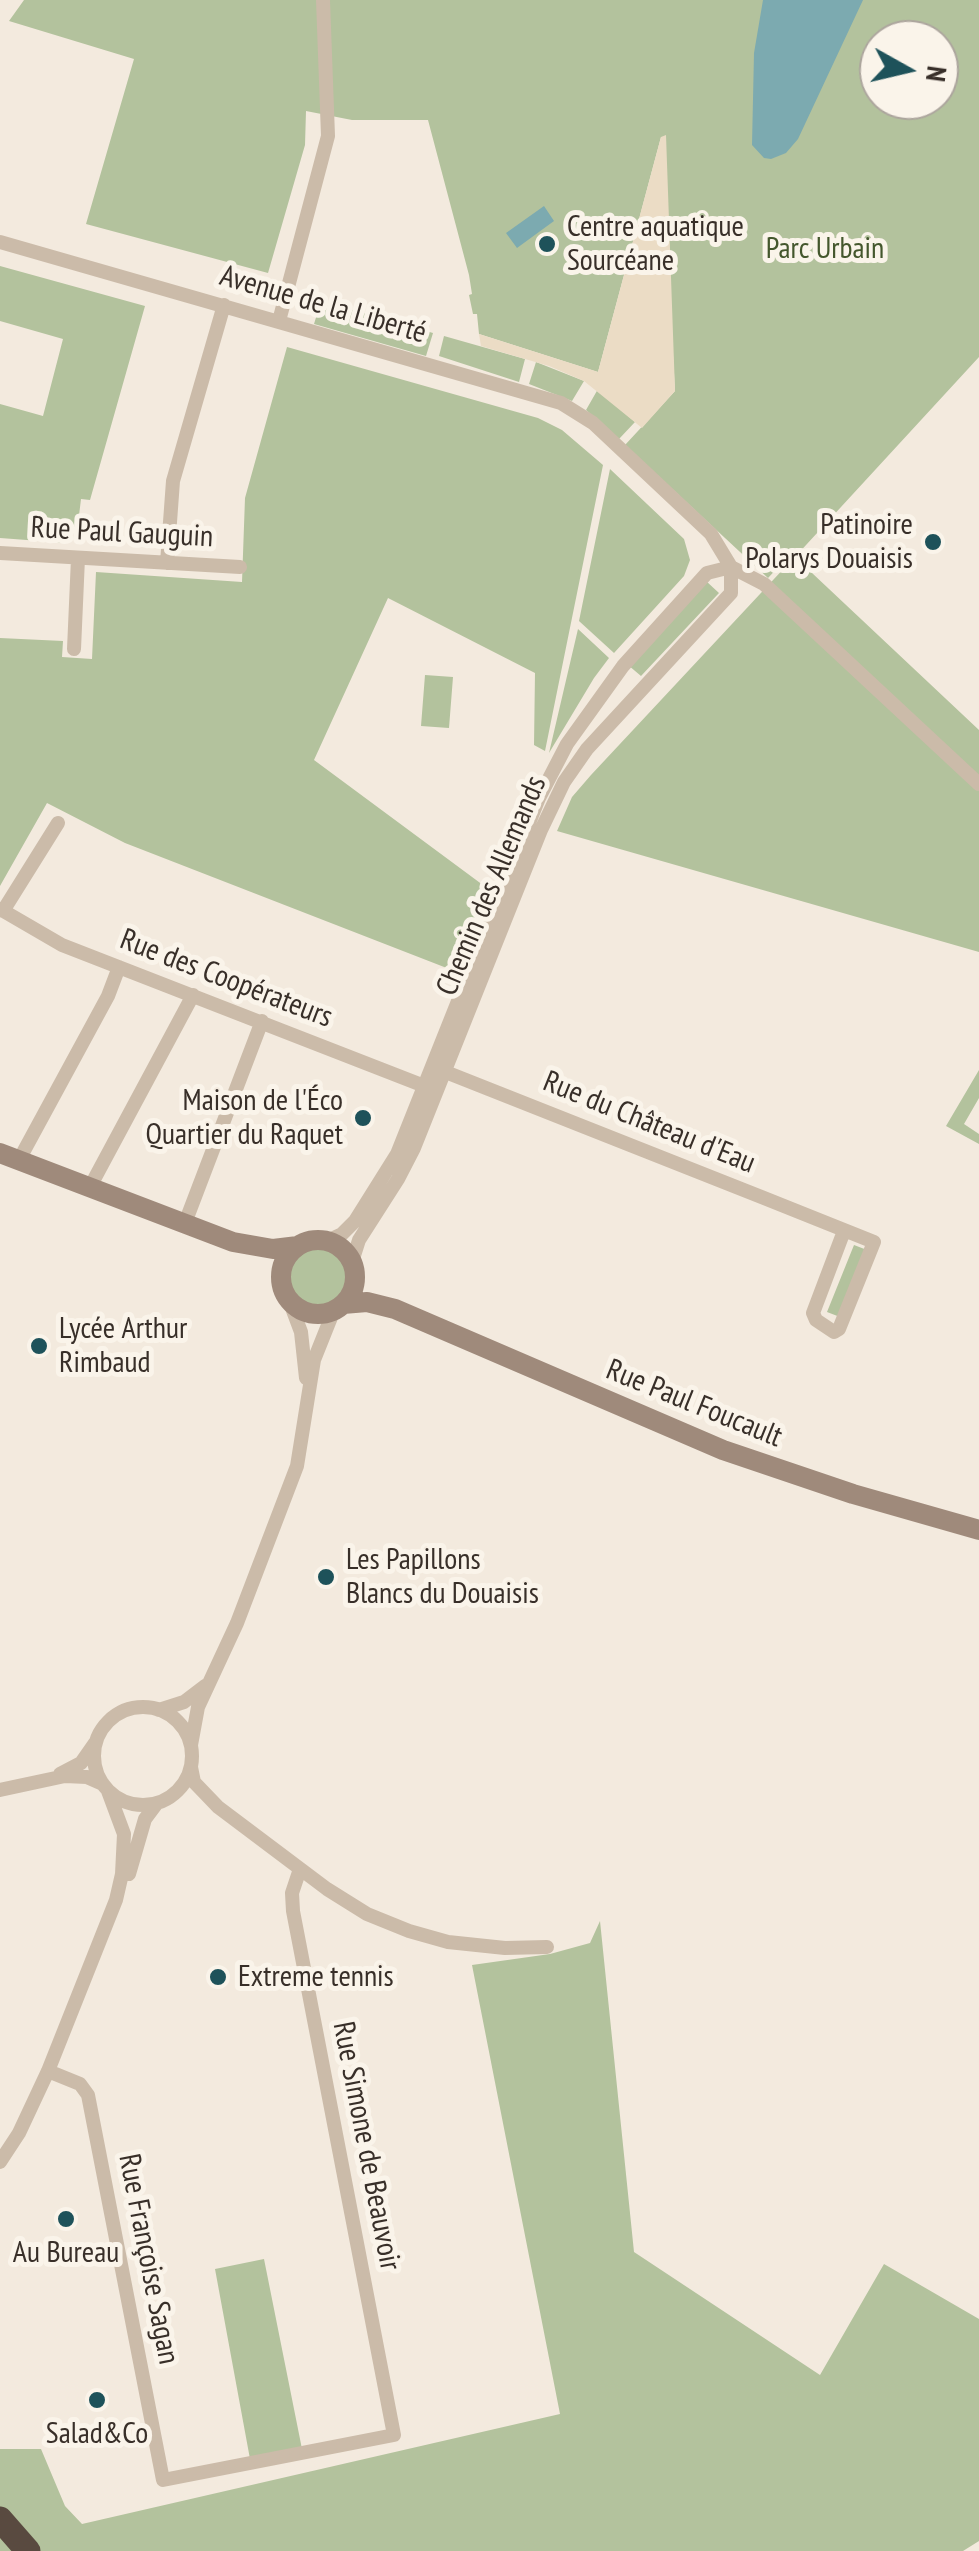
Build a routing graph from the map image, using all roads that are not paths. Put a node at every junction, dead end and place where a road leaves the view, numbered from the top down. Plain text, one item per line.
1 (323, 0) edge
2 (0, 242) edge
3 (224, 304) junction
4 (279, 320) junction
5 (0, 554) edge
6 (78, 558) junction
7 (167, 562) junction
8 (240, 567) dead end
9 (731, 567) junction
10 (74, 648) dead end
11 (979, 784) edge
12 (58, 823) dead end
13 (2, 910) edge
14 (120, 967) junction
15 (193, 995) junction
16 (262, 1021) junction
17 (438, 1070) junction
18 (431, 1088) junction
19 (10, 1156) edge
20 (90, 1187) junction
21 (184, 1223) junction
22 (844, 1230) junction
23 (326, 1241) junction
24 (233, 1242) junction
25 (298, 1246) junction
26 (353, 1265) junction
27 (286, 1293) junction
28 (338, 1307) junction
29 (395, 1309) junction
30 (308, 1398) junction
31 (979, 1530) edge
32 (215, 1674) junction
33 (160, 1710) junction
34 (97, 1739) junction
35 (191, 1744) junction
36 (192, 1767) junction
37 (50, 1778) junction
38 (106, 1788) junction
39 (0, 1790) edge
40 (161, 1802) junction
41 (218, 1807) junction
42 (300, 1869) junction
43 (112, 1912) junction
44 (547, 1947) dead end
45 (48, 2070) junction
46 (0, 2162) edge
47 (163, 2480) joint
48 (0, 2519) edge
49 (28, 2551) edge

1 - 4 street
2 - 3 street, Avenue de la Liberté
3 - 4 street, Avenue de la Liberté
3 - 7 street
4 - 9 street, Avenue de la Liberté
5 - 6 street, Rue Paul Gauguin
6 - 7 street, Rue Paul Gauguin
6 - 10 street
7 - 8 street, Rue Paul Gauguin
9 - 11 street
9 - 17 street, Chemin des Allemands
9 - 17 street, Chemin des Allemands
12 - 13 street
13 - 14 street, Rue des Coopérateurs
14 - 15 street, Rue des Coopérateurs
14 - 19 street
15 - 16 street, Rue des Coopérateurs
15 - 20 street
16 - 18 street, Rue des Coopérateurs
16 - 21 street
17 - 18 street, Chemin des Allemands
17 - 22 street, Rue du Château d'Eau
18 - 23 street, Chemin des Allemands
18 - 26 street, Chemin des Allemands
19 - 20 street
20 - 21 street
21 - 24 street
22 - 22 street, Rue du Château d'Eau
23 - 25 street
23 - 26 street
24 - 25 street
24 - 27 street
25 - 27 street
26 - 28 street
26 - 29 street, Rue Paul Foucault
27 - 28 street
27 - 30 street
28 - 29 street, Rue Paul Foucault
28 - 30 street
29 - 31 street, Rue Paul Foucault
30 - 32 street
32 - 33 street
32 - 35 street
33 - 34 street
33 - 35 street
34 - 37 street
34 - 38 street
35 - 36 street
36 - 40 street
36 - 41 street
37 - 38 street
37 - 39 street
38 - 40 street
38 - 43 street
40 - 41 street
40 - 43 street
41 - 42 street
42 - 44 street
42 - 47 street, Rue Simone de Beauvoir
43 - 45 street
45 - 46 street
45 - 47 street, Rue Françoise Sagan
48 - 49 highway

